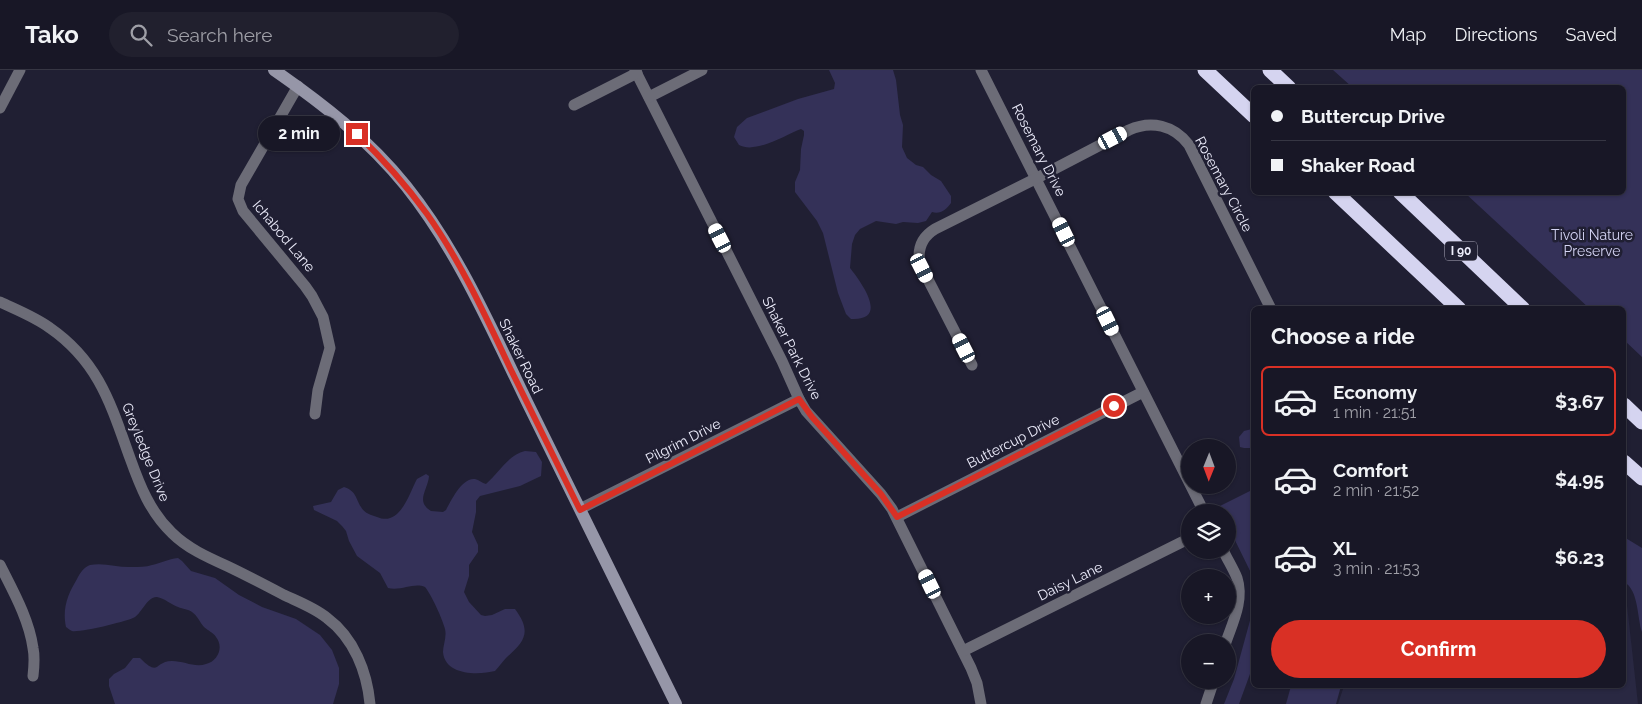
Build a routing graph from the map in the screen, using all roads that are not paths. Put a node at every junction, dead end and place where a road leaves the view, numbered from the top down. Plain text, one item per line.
1 (20, 70) edge
2 (274, 70) edge
3 (702, 70) edge
4 (981, 70) edge
5 (1205, 70) edge
6 (1270, 70) edge
7 (636, 72) edge
8 (1286, 85) edge
9 (298, 86) junction
10 (649, 97) junction
11 (574, 105) dead end
12 (0, 108) edge
13 (1251, 113) edge
14 (1037, 178) junction
15 (1338, 195) edge
16 (1403, 195) edge
17 (0, 302) edge
18 (1270, 306) edge
19 (1456, 306) edge
20 (1520, 306) edge
21 (972, 364) dead end
22 (1143, 392) junction
23 (799, 399) junction
24 (315, 414) dead end
25 (1626, 464) edge
26 (1642, 478) edge
27 (1200, 504) edge
28 (580, 510) junction
29 (897, 517) junction
30 (1181, 542) edge
31 (1228, 559) edge
32 (0, 565) edge
33 (1229, 634) edge
34 (963, 651) junction
35 (33, 676) dead end
36 (1211, 689) edge
37 (370, 704) edge
38 (676, 704) edge
39 (981, 704) edge
40 (1206, 704) edge

1 - 12 street
2 - 9 main road, Shaker Road
3 - 10 street
4 - 14 street, Rosemary Drive
5 - 13 highway
6 - 8 highway
7 - 10 street, Shaker Park Drive
7 - 11 street
9 - 24 street, Ichabod Lane
9 - 28 main road, Shaker Road
10 - 23 street, Shaker Park Drive
14 - 18 street, Rosemary Circle
14 - 21 street, Rosemary Circle
14 - 22 street, Rosemary Drive
15 - 19 highway
16 - 20 highway, I 90
17 - 37 street, Greyledge Drive
22 - 27 street, Rosemary Drive
22 - 29 street, Buttercup Drive
23 - 28 street, Pilgrim Drive
23 - 29 street, Shaker Park Drive
25 - 26 highway
28 - 38 main road, Shaker Road
29 - 34 street, Shaker Park Drive
30 - 34 street, Daisy Lane
31 - 33 street
32 - 35 street
34 - 39 street, Shaker Park Drive
36 - 40 street

